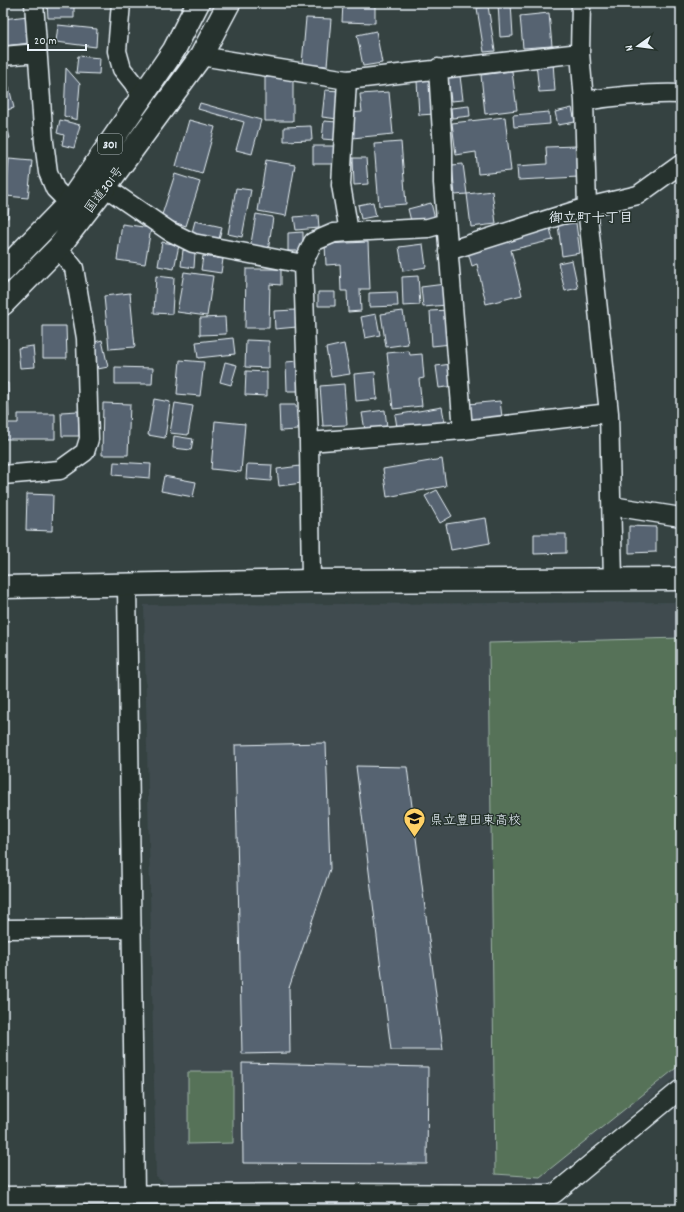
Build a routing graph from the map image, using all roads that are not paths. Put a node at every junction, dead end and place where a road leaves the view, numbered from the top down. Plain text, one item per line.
1 (34, 3) edge
2 (121, 3) edge
3 (198, 3) edge
4 (229, 3) edge
5 (581, 3) edge
6 (37, 53) junction
7 (580, 53) junction
8 (3, 56) edge
9 (202, 56) junction
10 (438, 68) junction
11 (347, 80) junction
12 (681, 94) edge
13 (142, 98) junction
14 (584, 101) junction
15 (681, 164) edge
16 (105, 187) junction
17 (69, 203) junction
18 (587, 207) junction
19 (446, 223) junction
20 (348, 232) junction
21 (58, 248) junction
22 (448, 251) junction
23 (303, 264) junction
24 (3, 271) edge
25 (3, 304) edge
26 (609, 413) junction
27 (463, 430) junction
28 (309, 442) junction
29 (3, 475) edge
30 (612, 506) junction
31 (681, 517) edge
32 (681, 579) edge
33 (613, 580) junction
34 (312, 581) junction
35 (127, 585) junction
36 (3, 587) edge
37 (132, 928) junction
38 (3, 929) edge
39 (681, 1089) edge
40 (135, 1195) junction
41 (3, 1196) edge
42 (298, 1201) edge

1 - 6 street
2 - 13 street
3 - 13 main road, 国道301号 / 301
4 - 9 main road, 国道301号 / 301
5 - 7 street
6 - 8 street
6 - 17 street
7 - 10 street
7 - 14 street
9 - 11 street
9 - 16 main road, 国道301号 / 301
10 - 11 street
10 - 19 street
11 - 20 street
12 - 14 street
13 - 17 main road, 国道301号 / 301
14 - 18 street
15 - 18 street
16 - 21 main road, 国道301号 / 301
16 - 23 street
17 - 24 main road, 国道301号 / 301
18 - 22 street
18 - 26 street
19 - 20 street
19 - 22 street
20 - 23 street
21 - 25 main road, 国道301号 / 301
21 - 29 street
22 - 27 street
23 - 28 street
26 - 27 street
26 - 30 street
27 - 28 street
28 - 34 street
30 - 31 street
30 - 33 street
32 - 33 main road
33 - 34 main road
34 - 35 main road
35 - 36 main road
35 - 37 street
37 - 38 street
37 - 40 street
39 - 42 street
40 - 41 street
40 - 42 street

